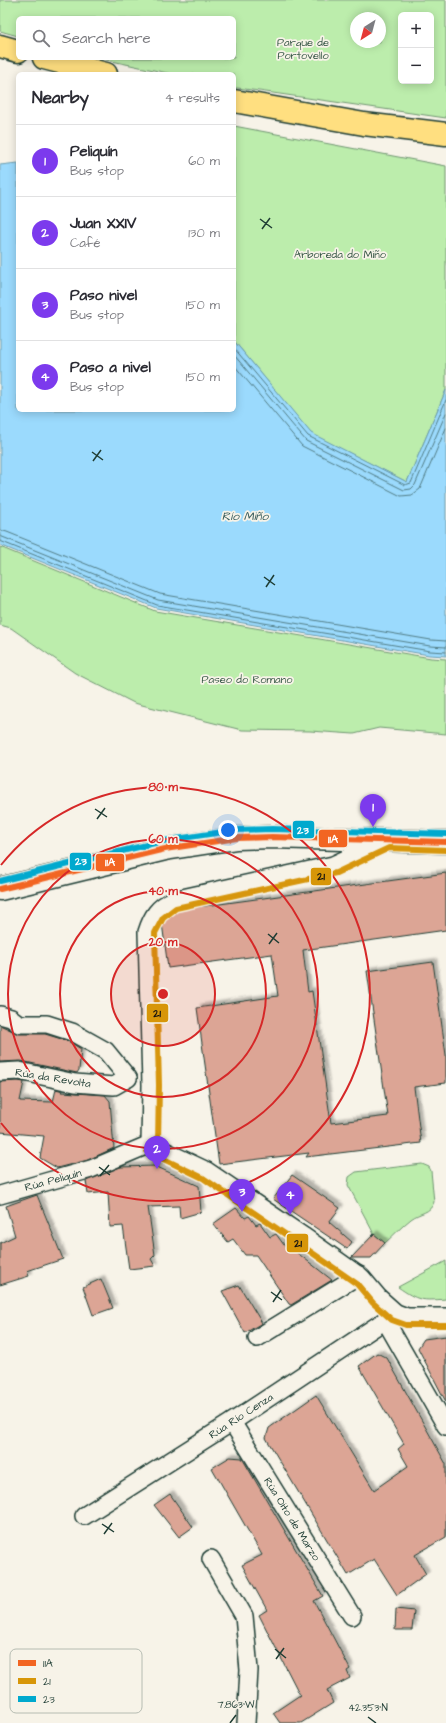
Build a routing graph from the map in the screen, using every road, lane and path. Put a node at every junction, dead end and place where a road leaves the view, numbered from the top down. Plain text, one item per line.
1 (0, 46) edge
2 (16, 50) edge
3 (52, 60) edge
4 (98, 72) edge
5 (236, 101) edge
6 (446, 134) edge
7 (386, 840) junction
8 (446, 842) edge
9 (0, 889) edge
10 (0, 1015) edge
11 (0, 1072) edge
12 (128, 1078) junction
13 (151, 1085) junction
14 (150, 1144) junction
15 (0, 1196) edge
16 (359, 1275) junction
17 (391, 1316) junction
18 (446, 1317) edge
19 (257, 1338) dead end
20 (232, 1422) junction
21 (446, 1426) edge
22 (84, 1516) dead end
23 (211, 1559) dead end
24 (352, 1616) dead end
25 (246, 1723) edge

1 - 2 highway
3 - 4 highway
5 - 6 highway
7 - 8 street
7 - 9 street
7 - 13 street
10 - 12 street
11 - 12 street, Rúa da Revolta
12 - 13 street
13 - 14 street
14 - 15 street, Rúa Peliquín
14 - 16 street
16 - 17 street
16 - 19 street
17 - 18 street
17 - 20 street, Rúa Río Cenza
17 - 21 street
20 - 22 street, Rúa Río Cenza
20 - 24 street, Rúa Oito de Marzo
23 - 25 street

